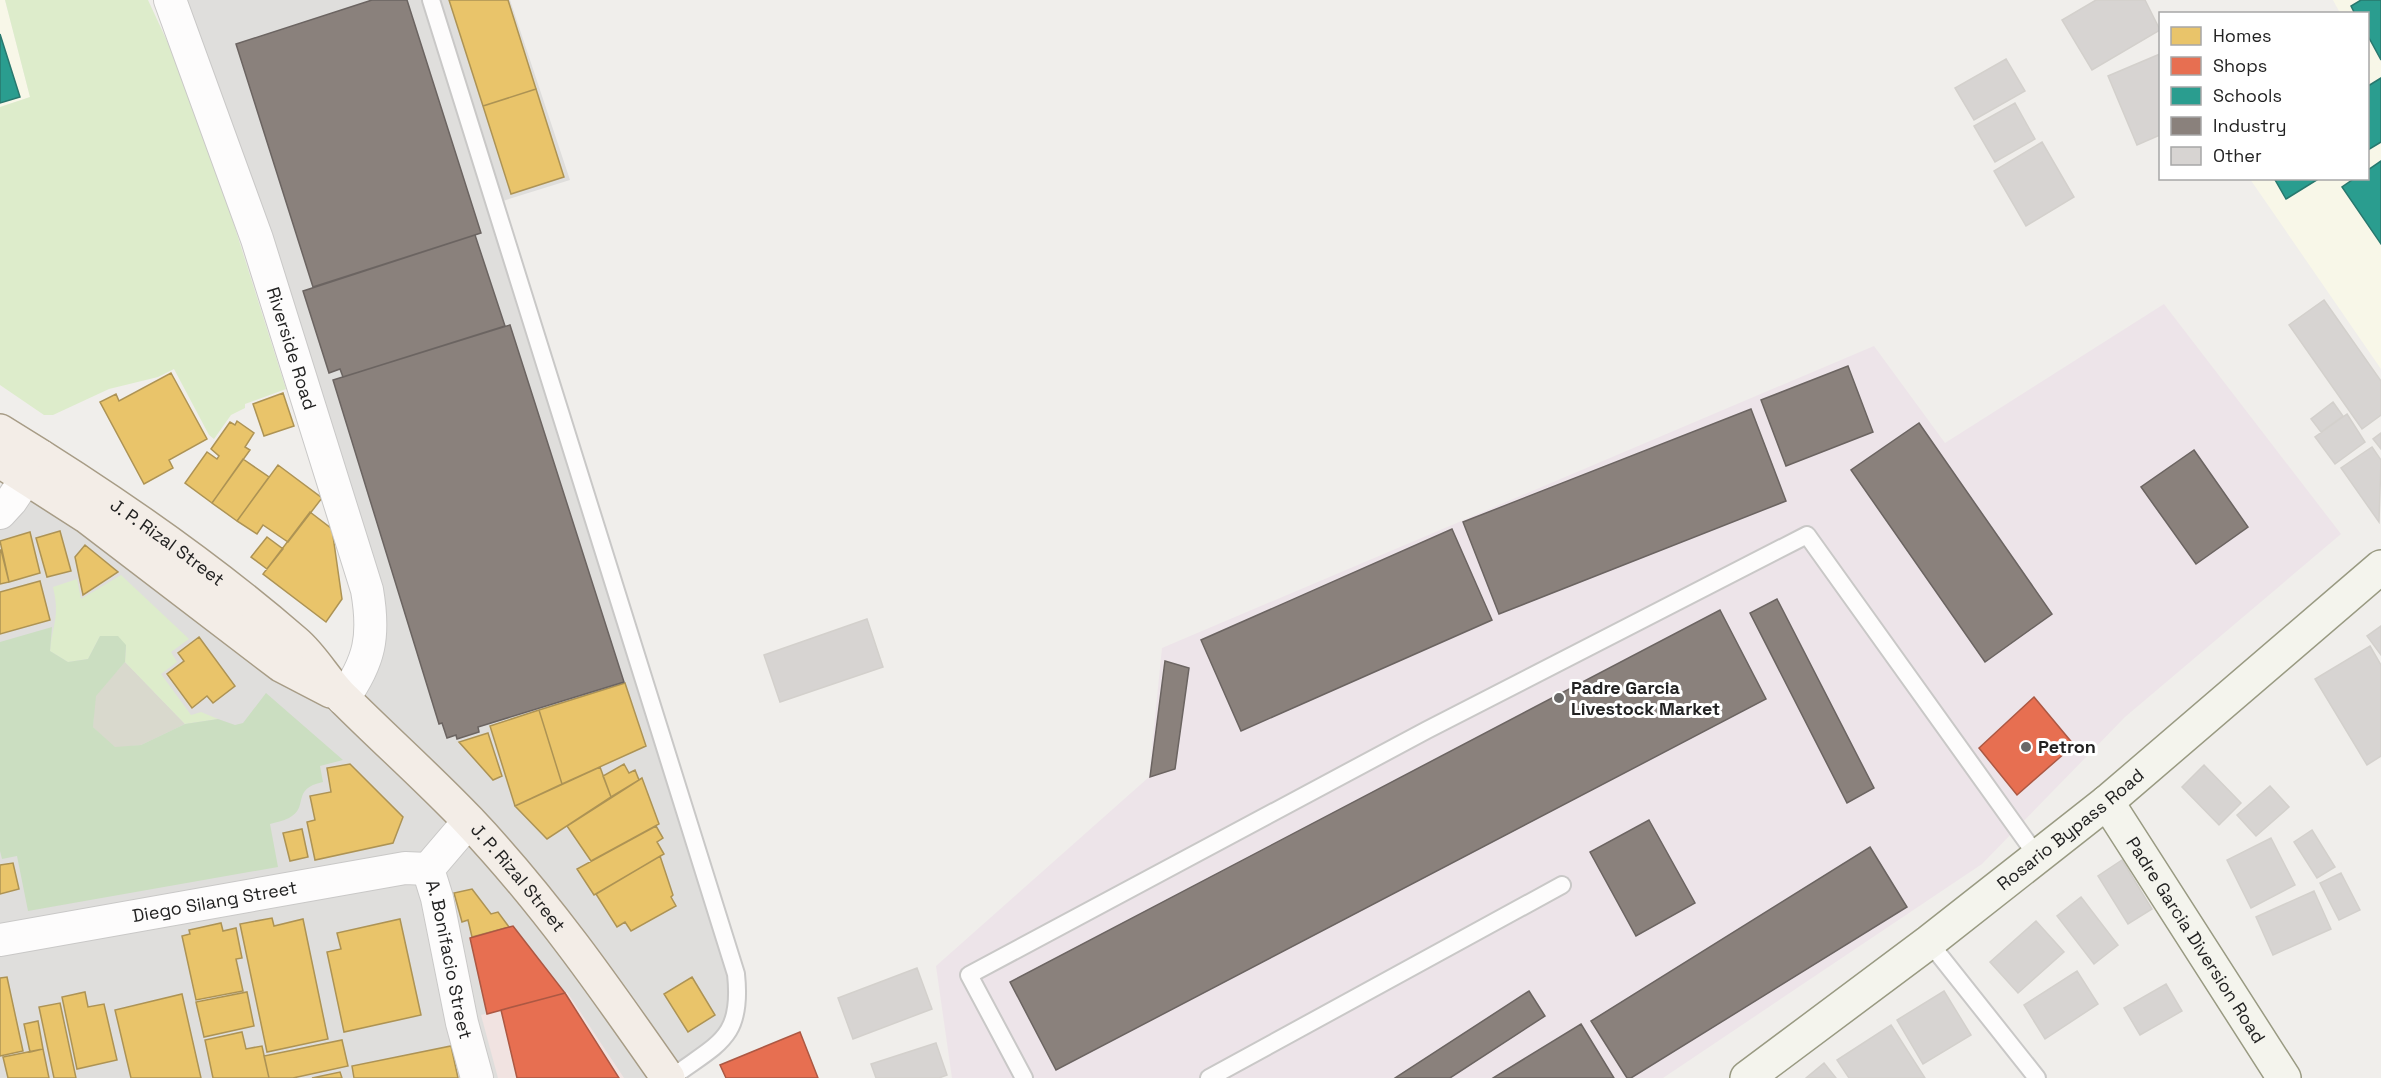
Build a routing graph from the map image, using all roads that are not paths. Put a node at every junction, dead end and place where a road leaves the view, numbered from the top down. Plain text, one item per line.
1 (170, 0) edge
2 (431, 0) edge
3 (0, 431) edge
4 (22, 465) edge
5 (0, 513) edge
6 (2381, 567) edge
7 (343, 699) junction
8 (2107, 802) junction
9 (469, 821) junction
10 (2037, 856) junction
11 (428, 869) junction
12 (1562, 885) dead end
13 (0, 940) edge
14 (1929, 942) junction
15 (477, 1078) edge
16 (670, 1078) edge
17 (1024, 1078) edge
18 (1209, 1078) edge
19 (1748, 1078) edge
20 (2037, 1078) edge
21 (2284, 1078) edge

1 - 7 street, Riverside Road
2 - 16 lane
3 - 4 main road, J. P. Rizal Street
4 - 5 street
4 - 7 main road, J. P. Rizal Street
6 - 8 main road, Rosario Bypass Road
7 - 9 main road, J. P. Rizal Street
8 - 10 main road, Rosario Bypass Road
8 - 21 main road, Padre Garcia Diversion Road
9 - 11 street, A. Bonifacio Street
9 - 16 main road, J. P. Rizal Street
10 - 14 main road, Rosario Bypass Road
10 - 17 lane
11 - 13 street, Diego Silang Street
11 - 15 street, A. Bonifacio Street
12 - 18 lane
14 - 19 main road, Rosario Bypass Road
14 - 20 lane

